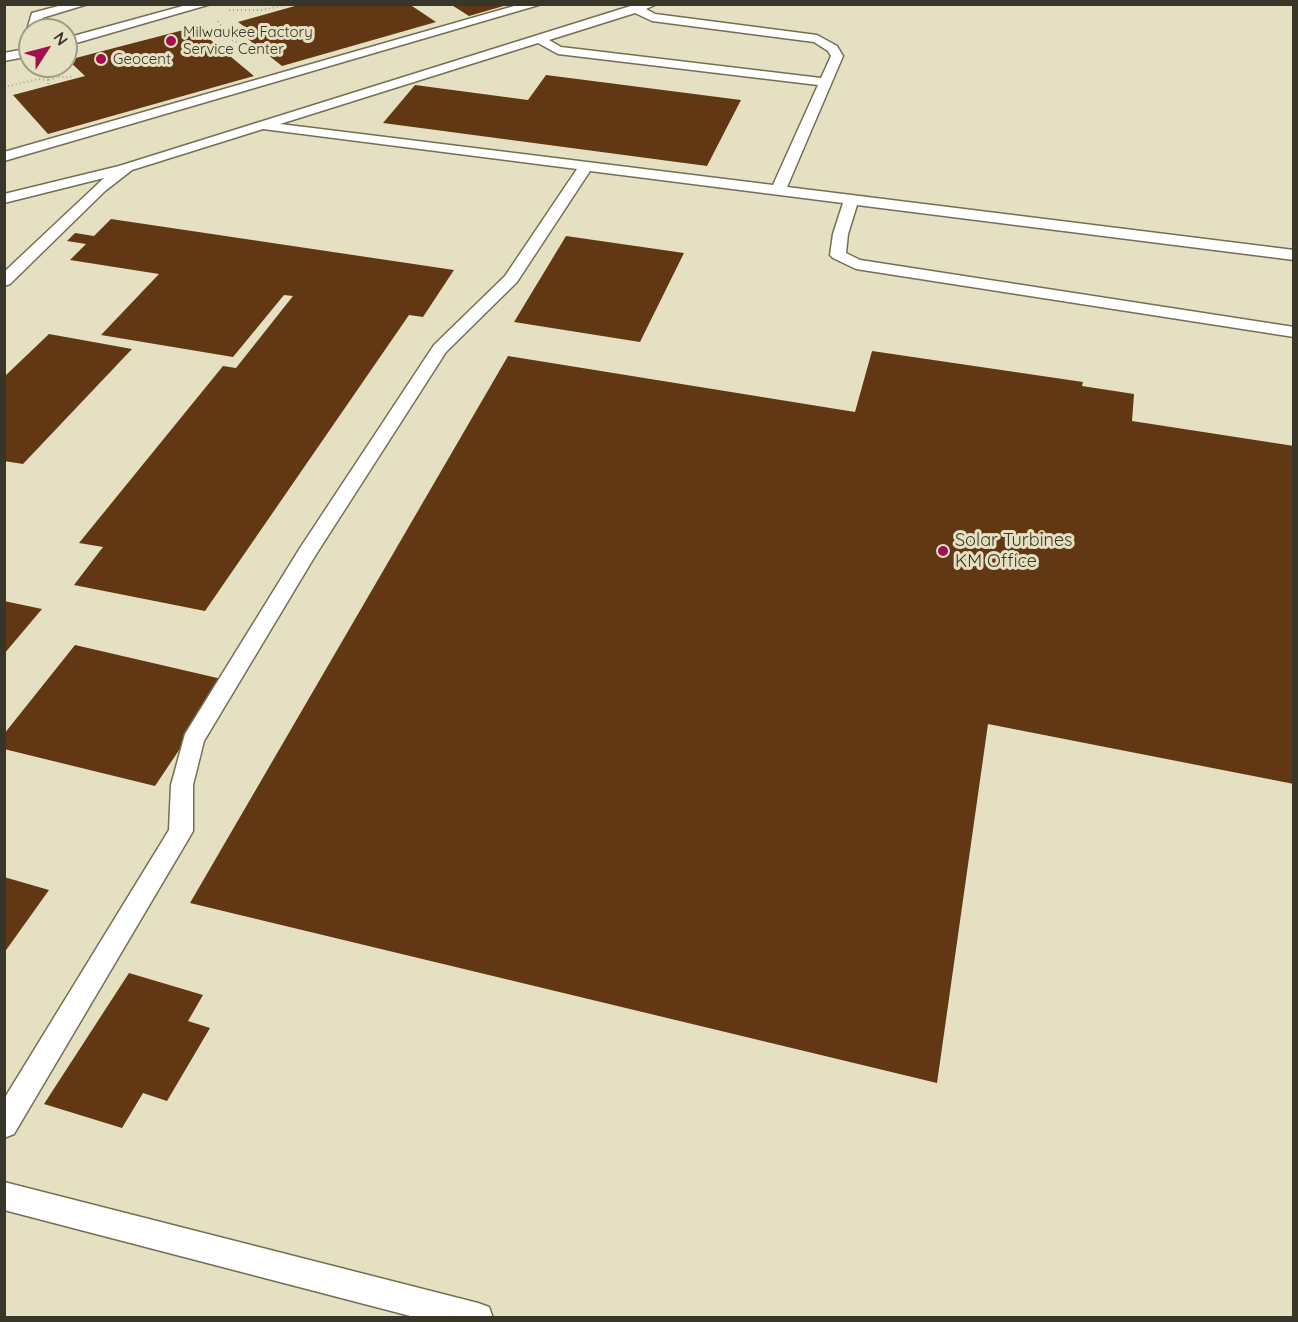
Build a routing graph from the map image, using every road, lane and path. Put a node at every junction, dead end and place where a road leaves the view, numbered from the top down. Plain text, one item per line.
1 (82, 4) edge
2 (205, 4) edge
3 (291, 4) edge
4 (536, 4) edge
5 (651, 4) edge
6 (637, 9) junction
7 (227, 10) dead end
8 (36, 18) edge
9 (78, 39) edge
10 (539, 39) junction
11 (56, 78) edge
12 (825, 82) junction
13 (4, 87) edge
14 (267, 126) junction
15 (4, 157) edge
16 (587, 165) junction
17 (127, 167) junction
18 (779, 189) junction
19 (852, 198) junction
20 (4, 199) edge
21 (1293, 255) edge
22 (4, 281) edge
23 (1293, 332) edge
24 (4, 1125) edge
25 (4, 1196) edge
26 (478, 1317) edge

1 - 8 lane
2 - 9 lane
3 - 7 path
4 - 15 lane
5 - 6 lane
6 - 10 lane
6 - 12 lane
10 - 12 lane
10 - 14 lane
11 - 13 path
12 - 18 lane
14 - 16 lane
14 - 17 lane
16 - 18 lane
16 - 24 lane
17 - 20 lane
17 - 22 lane
18 - 19 lane
19 - 21 lane
19 - 23 lane
25 - 26 lane

